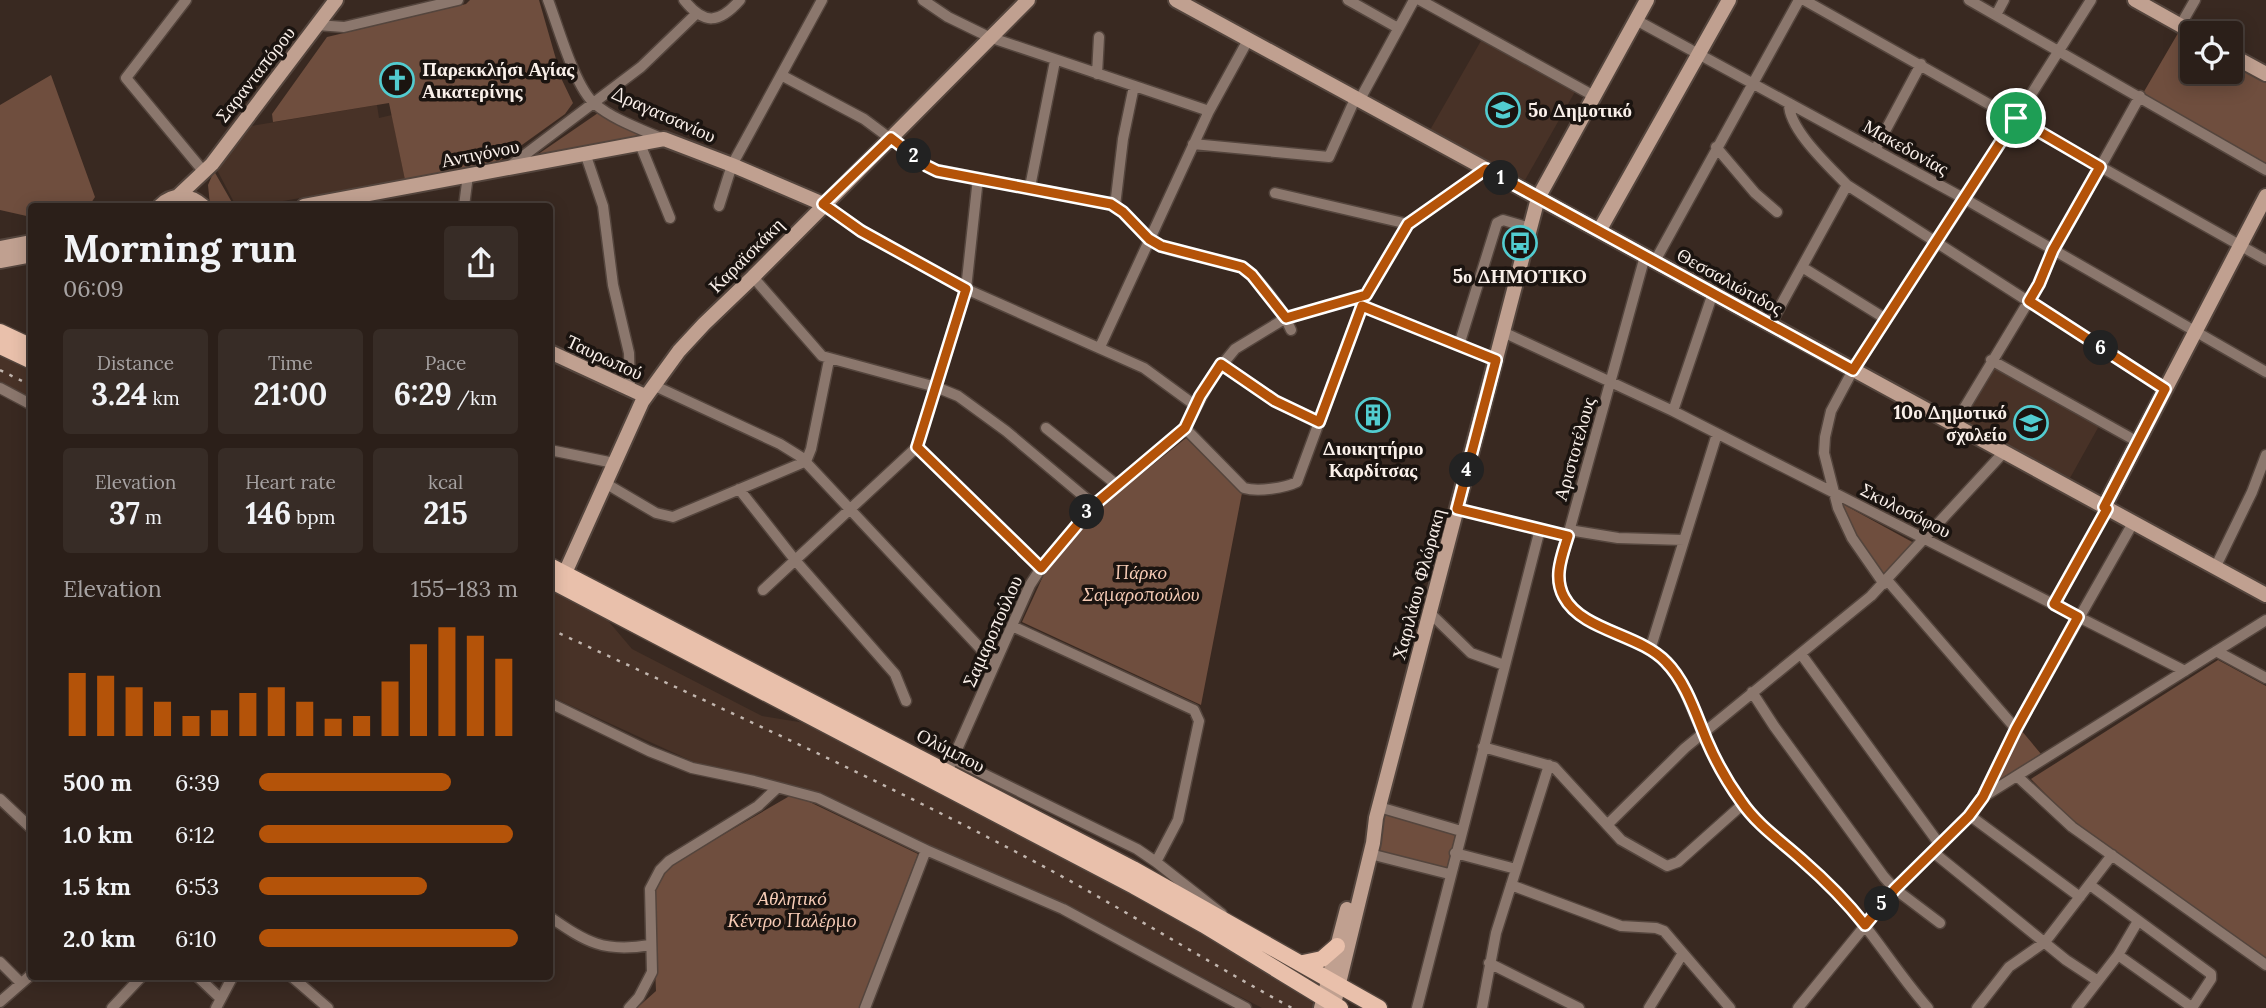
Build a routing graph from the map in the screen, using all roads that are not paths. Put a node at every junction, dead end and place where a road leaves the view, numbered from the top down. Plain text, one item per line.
1 (186, 0) edge
2 (336, 0) edge
3 (458, 0) edge
4 (548, 0) edge
5 (740, 0) edge
6 (822, 0) edge
7 (923, 0) edge
8 (1028, 0) edge
9 (1176, 0) edge
10 (1348, 0) edge
11 (1414, 0) edge
12 (1420, 0) edge
13 (1647, 0) edge
14 (1729, 0) edge
15 (1801, 0) edge
16 (1969, 0) edge
17 (2004, 0) edge
18 (2091, 0) edge
19 (2135, 0) edge
20 (2195, 0) edge
21 (692, 6) edge
22 (1996, 15) junction
23 (1636, 20) junction
24 (2189, 21) edge
25 (317, 25) junction
26 (2180, 25) edge
27 (1398, 28) junction
28 (989, 37) junction
29 (1099, 37) dead end
30 (1248, 40) junction
31 (2060, 51) junction
32 (1699, 53) junction
33 (1055, 61) junction
34 (2243, 62) edge
35 (1921, 64) junction
36 (1097, 74) junction
37 (2266, 74) edge
38 (781, 75) junction
39 (1752, 83) junction
40 (1134, 86) junction
41 (1594, 96) junction
42 (2140, 96) junction
43 (1357, 100) junction
44 (1789, 103) junction
45 (595, 104) junction
46 (1209, 111) junction
47 (2016, 118) junction
48 (891, 138) junction
49 (664, 139) junction
50 (640, 144) junction
51 (1193, 144) junction
52 (1716, 147) junction
53 (1875, 150) junction
54 (585, 153) junction
55 (732, 165) junction
56 (2100, 167) junction
57 (208, 168) junction
58 (508, 168) junction
59 (1486, 169) junction
60 (2266, 170) edge
61 (468, 175) junction
62 (978, 178) junction
63 (1847, 185) junction
64 (1030, 187) junction
65 (1275, 193) dead end
66 (2266, 196) edge
67 (177, 197) junction
68 (1538, 198) junction
69 (1965, 199) junction
70 (164, 203) edge
71 (198, 203) edge
72 (202, 203) edge
73 (320, 203) edge
74 (464, 203) edge
75 (823, 204) junction
76 (719, 206) dead end
77 (1115, 206) junction
78 (1777, 212) dead end
79 (670, 218) dead end
80 (1408, 224) junction
81 (1530, 228) junction
82 (1599, 231) junction
83 (1149, 239) junction
84 (1937, 242) junction
85 (28, 243) edge
86 (2240, 246) junction
87 (0, 248) edge
88 (2053, 250) junction
89 (28, 256) edge
90 (1650, 259) junction
91 (2266, 260) edge
92 (0, 261) edge
93 (1802, 267) junction
94 (753, 277) junction
95 (966, 289) junction
96 (1713, 293) junction
97 (1366, 295) junction
98 (2029, 301) junction
99 (1362, 306) junction
100 (1286, 318) junction
101 (1886, 318) junction
102 (1770, 325) junction
103 (1292, 330) dead end
104 (2195, 331) junction
105 (0, 332) edge
106 (1503, 332) junction
107 (28, 345) edge
108 (1459, 345) junction
109 (0, 346) edge
110 (1100, 347) junction
111 (553, 353) edge
112 (28, 359) edge
113 (829, 360) junction
114 (1496, 360) junction
115 (1992, 360) junction
116 (1221, 364) junction
117 (1853, 370) junction
118 (2266, 372) edge
119 (1611, 382) junction
120 (936, 387) junction
121 (0, 389) edge
122 (2165, 389) junction
123 (630, 390) junction
124 (649, 391) junction
125 (28, 403) edge
126 (1195, 406) junction
127 (1673, 411) junction
128 (1319, 422) junction
129 (1954, 425) junction
130 (1046, 428) dead end
131 (1185, 428) junction
132 (1717, 434) junction
133 (2138, 442) junction
134 (917, 447) junction
135 (553, 451) edge
136 (2004, 452) junction
137 (2266, 455) edge
138 (805, 461) junction
139 (614, 463) junction
140 (605, 483) junction
141 (1117, 485) junction
142 (739, 489) junction
143 (1834, 494) junction
144 (1094, 505) junction
145 (2105, 508) junction
146 (1457, 509) junction
147 (852, 510) junction
148 (2133, 523) junction
149 (1540, 529) junction
150 (1569, 533) junction
151 (1925, 539) junction
152 (1684, 540) junction
153 (795, 560) junction
154 (1041, 568) junction
155 (2215, 568) junction
156 (558, 580) edge
157 (1886, 582) junction
158 (763, 590) dead end
159 (2266, 596) edge
160 (2054, 604) junction
161 (1430, 613) junction
162 (2078, 617) junction
163 (2266, 620) edge
164 (1012, 626) junction
165 (1650, 650) junction
166 (2216, 651) junction
167 (1801, 654) junction
168 (995, 664) junction
169 (1504, 665) junction
170 (2185, 671) junction
171 (2266, 678) edge
172 (1752, 692) junction
173 (906, 701) dead end
174 (553, 704) edge
175 (2016, 729) junction
176 (1703, 732) junction
177 (1483, 747) junction
178 (1549, 765) junction
179 (950, 766) junction
180 (2017, 776) junction
181 (777, 788) junction
182 (1983, 797) junction
183 (0, 799) edge
184 (1743, 804) junction
185 (1378, 813) junction
186 (1969, 816) junction
187 (28, 825) edge
188 (1607, 825) junction
189 (1461, 831) junction
190 (1936, 849) junction
191 (926, 850) junction
192 (1370, 853) junction
193 (1455, 853) junction
194 (2112, 855) junction
195 (1157, 862) junction
196 (1516, 869) junction
197 (1449, 874) junction
198 (1511, 885) junction
199 (2090, 885) junction
200 (1895, 889) junction
201 (2081, 897) junction
202 (553, 919) edge
203 (2138, 921) junction
204 (1940, 923) dead end
205 (1865, 925) junction
206 (1235, 926) junction
207 (2045, 942) junction
208 (650, 945) junction
209 (1337, 946) junction
210 (1683, 953) junction
211 (2118, 955) junction
212 (0, 962) edge
213 (1303, 963) junction
214 (1489, 963) junction
215 (2266, 965) edge
216 (28, 978) edge
217 (138, 980) edge
218 (200, 980) edge
219 (231, 980) edge
220 (296, 980) edge
221 (2098, 981) junction
222 (1333, 982) junction
223 (22, 983) junction
224 (0, 1002) edge
225 (218, 1003) edge
226 (1330, 1005) edge
227 (112, 1008) edge
228 (328, 1008) edge
229 (629, 1008) edge
230 (865, 1008) edge
231 (1246, 1008) edge
232 (1379, 1008) edge
233 (1417, 1008) edge
234 (1482, 1008) edge
235 (1579, 1008) edge
236 (1650, 1008) edge
237 (1730, 1008) edge
238 (1799, 1008) edge
239 (1928, 1008) edge
240 (1977, 1008) edge
241 (2077, 1008) edge
242 (2192, 1008) edge

1 - 57 street
2 - 25 main road, Σαρανταπόρου
3 - 25 street
4 - 45 street, Δραγατσανίου
5 - 21 street
6 - 38 street
7 - 28 street
8 - 28 main road, Καραϊσκάκη
9 - 30 main road, Θεσσαλιώτιδος
10 - 27 street
11 - 27 street
12 - 41 street
13 - 23 main road, Χαριλάου Φλώρακη
14 - 32 main road
15 - 35 street
15 - 39 street, Αριστοτέλους
16 - 22 street
17 - 22 street
18 - 31 street
19 - 26 main road
20 - 24 street
21 - 45 street
22 - 31 street
23 - 32 street, Μακεδονίας
23 - 41 main road, Χαριλάου Φλώρακη
25 - 57 main road, Σαρανταπόρου
27 - 43 street
28 - 33 street
28 - 48 main road, Καραϊσκάκη
29 - 36 street
30 - 43 main road, Θεσσαλιώτιδος
30 - 46 street
31 - 42 street
31 - 47 street
32 - 39 street, Μακεδονίας
32 - 82 main road
33 - 36 street
33 - 64 street
34 - 37 main road
35 - 47 street
35 - 53 street
36 - 40 street
38 - 48 street
38 - 55 street
39 - 44 street, Μακεδονίας
39 - 52 street, Αριστοτέλους
40 - 46 street
40 - 77 street
41 - 68 main road, Χαριλάου Φλώρακη
42 - 56 street
42 - 60 street
43 - 51 street
43 - 59 main road, Θεσσαλιώτιδος
44 - 53 street, Μακεδονίας
44 - 63 street
45 - 49 street, Δραγατσανίου
45 - 58 street
46 - 51 street
47 - 56 street
47 - 69 street
48 - 62 street
48 - 75 main road, Καραϊσκάκη
49 - 50 main road, Αντιγόνου
49 - 55 main road, Δραγατσανίου
50 - 54 main road, Αντιγόνου
50 - 79 street
51 - 83 street
52 - 78 street
52 - 90 street, Αριστοτέλους
53 - 69 street, Μακεδονίας
54 - 58 main road, Αντιγόνου
54 - 123 street
55 - 75 main road, Δραγατσανίου
55 - 76 street
56 - 86 street
56 - 88 street
57 - 67 main road, Σαρανταπόρου
57 - 72 main road
58 - 61 main road, Αντιγόνου
59 - 68 main road, Θεσσαλιώτιδος
59 - 80 street
61 - 73 main road, Αντιγόνου
61 - 74 street
62 - 64 street
62 - 95 street
63 - 84 street
63 - 93 street
64 - 77 street
65 - 80 street
66 - 86 main road
67 - 70 main road, Σαρανταπόρου
67 - 71 main road
68 - 81 main road, Χαριλάου Φλώρακη
68 - 82 main road, Θεσσαλιώτιδος
69 - 84 street
69 - 88 street, Μακεδονίας
75 - 94 main road, Καραϊσκάκη
75 - 95 street
77 - 83 street
80 - 97 street
81 - 106 main road, Χαριλάου Φλώρακη
81 - 108 street
82 - 90 main road, Θεσσαλιώτιδος
83 - 100 street
83 - 110 street
84 - 98 street
84 - 101 street
85 - 87 main road
86 - 91 street
86 - 104 main road
88 - 98 street
88 - 104 street, Μακεδονίας
89 - 92 main road
90 - 96 main road, Θεσσαλιώτιδος
90 - 119 street, Αριστοτέλους
93 - 101 street
93 - 102 street
94 - 113 street
94 - 124 main road, Καραϊσκάκη
95 - 110 street
95 - 120 street
96 - 102 main road, Θεσσαλιώτιδος
96 - 127 street
97 - 99 street
97 - 100 street, Σαμαροπούλου
98 - 115 street
98 - 122 street
99 - 108 street
99 - 128 street
100 - 103 street
100 - 116 street, Σαμαροπούλου
101 - 117 street
102 - 117 main road, Θεσσαλιώτιδος
104 - 118 street, Μακεδονίας
104 - 122 main road
105 - 107 main road
106 - 114 main road, Χαριλάου Φλώρακη
106 - 119 street, Σκυλοσόφου
108 - 114 street
109 - 112 main road
110 - 126 street
111 - 123 main road, Ταυρωπού
113 - 120 street
113 - 138 street
114 - 146 main road, Χαριλάου Φλώρακη
115 - 129 street
115 - 133 street
116 - 126 street, Σαμαροπούλου
116 - 128 street
117 - 129 main road, Θεσσαλιώτιδος
117 - 143 street
119 - 127 street, Σκυλοσόφου
119 - 150 street, Αριστοτέλους
120 - 134 street
120 - 144 street
121 - 125 street
122 - 133 main road
123 - 124 main road, Ταυρωπού
124 - 138 street
124 - 139 main road, Καραϊσκάκη
126 - 131 street, Σαμαροπούλου
127 - 132 street, Σκυλοσόφου
128 - 131 street
129 - 136 main road, Θεσσαλιώτιδος
130 - 141 street
131 - 141 street, Σαμαροπούλου
132 - 143 street, Σκυλοσόφου
132 - 152 street
133 - 145 main road
134 - 147 street
134 - 154 street
135 - 139 street
136 - 145 main road, Θεσσαλιώτιδος
136 - 151 street
137 - 155 street
138 - 142 street
138 - 147 street
139 - 140 main road, Καραϊσκάκη
140 - 142 street
140 - 156 main road, Καραϊσκάκη
141 - 144 street, Σαμαροπούλου
142 - 153 street
143 - 151 street, Σκυλοσόφου
143 - 157 street
144 - 154 street, Σαμαροπούλου
145 - 148 main road, Θεσσαλιώτιδος
145 - 160 street
146 - 149 street
146 - 161 main road, Χαριλάου Φλώρακη
147 - 153 street
147 - 168 street
148 - 155 main road, Θεσσαλιώτιδος
148 - 162 street
149 - 150 street
149 - 169 street
150 - 152 street
150 - 165 street, Αριστοτέλους
151 - 157 street
151 - 160 street, Σκυλοσόφου
152 - 165 street
153 - 158 street
153 - 173 street
154 - 164 street, Σαμαροπούλου
155 - 159 main road, Θεσσαλιώτιδος
156 - 179 main road, Ολύμπου
156 - 226 main road, Ολύμπου
157 - 167 street
157 - 175 street
160 - 162 street, Σκυλοσόφου
161 - 169 street
161 - 185 main road, Χαριλάου Φλώρακη
162 - 170 street, Σκυλοσόφου
162 - 175 street
163 - 166 street
164 - 168 street, Σαμαροπούλου
164 - 195 street
165 - 176 street, Αριστοτέλους
166 - 170 street
166 - 171 street
167 - 172 street
167 - 190 street
168 - 179 street, Σαμαροπούλου
169 - 177 street
170 - 180 street
172 - 176 street
172 - 200 street
174 - 181 street
175 - 182 street
176 - 184 street, Αριστοτέλους
176 - 188 street
177 - 178 street
177 - 189 street
178 - 188 street
178 - 196 street
179 - 195 street
179 - 206 main road, Ολύμπου
180 - 182 street
180 - 194 street
181 - 191 street
181 - 208 street
182 - 186 street
183 - 187 street
184 - 188 street
184 - 205 street, Αριστοτέλους
185 - 189 street
185 - 192 main road, Χαριλάου Φλώρακη
185 - 209 main road, Χαριλάου Φλώρακη
186 - 190 street
186 - 201 street
189 - 193 street
190 - 200 street
190 - 207 street
191 - 230 street
191 - 231 street
192 - 197 street
192 - 222 main road, Χαριλάου Φλώρακη
193 - 196 street
193 - 197 street
194 - 199 street
194 - 215 street
195 - 206 street
196 - 198 street
197 - 233 street
198 - 210 street
198 - 214 street
199 - 201 street
199 - 203 street
200 - 204 street
200 - 205 street
201 - 207 street
202 - 208 street
203 - 211 street
203 - 242 street
205 - 238 street
205 - 239 street, Αριστοτέλους
206 - 213 main road, Ολύμπου
207 - 221 street
207 - 240 street
208 - 229 street
209 - 213 main road
209 - 222 main road, Χαριλάου Φλώρακη
210 - 236 street
210 - 237 street
211 - 221 street
211 - 242 street
212 - 223 street
213 - 222 main road, Ολύμπου
214 - 234 street
214 - 235 street
216 - 223 street
217 - 227 street
218 - 225 street
219 - 225 street
220 - 228 street
221 - 241 street
222 - 226 main road
222 - 232 main road, Ολύμπου
223 - 224 street

